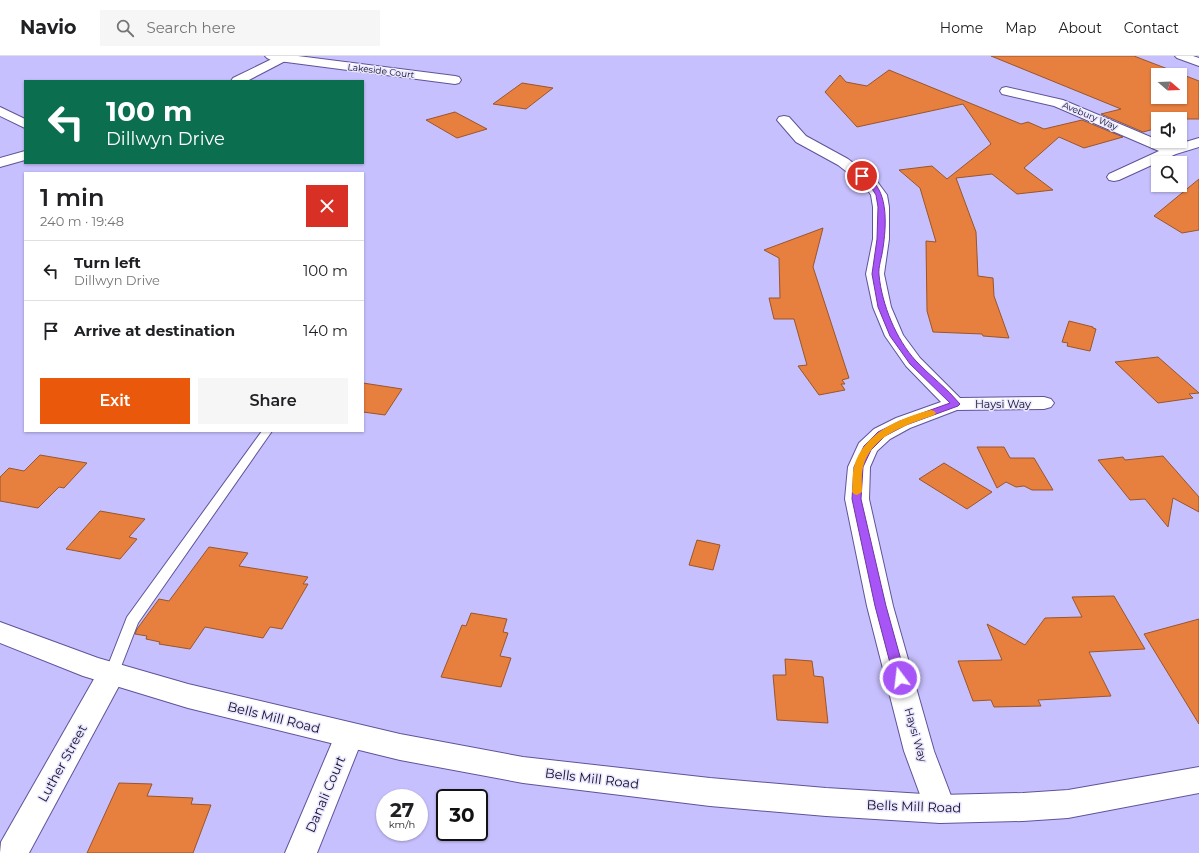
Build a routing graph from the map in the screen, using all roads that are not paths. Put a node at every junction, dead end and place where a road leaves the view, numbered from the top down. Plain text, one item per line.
1 (271, 56) edge
2 (1181, 56) edge
3 (286, 57) edge
4 (1199, 62) edge
5 (239, 80) edge
6 (455, 80) dead end
7 (1006, 91) dead end
8 (0, 111) edge
9 (784, 120) dead end
10 (24, 123) edge
11 (1199, 142) edge
12 (1171, 151) junction
13 (24, 155) edge
14 (0, 163) edge
15 (1114, 177) dead end
16 (1044, 403) dead end
17 (955, 404) junction
18 (266, 432) edge
19 (0, 632) edge
20 (112, 673) junction
21 (349, 735) junction
22 (1199, 780) edge
23 (940, 809) junction
24 (12, 853) edge
25 (301, 853) edge

1 - 3 street, Lakeside Court
2 - 4 street
3 - 5 street
3 - 6 street, Lakeside Court
7 - 12 street, Avebury Way
8 - 10 street
9 - 17 street
11 - 12 street
12 - 15 street
13 - 14 street
16 - 17 street, Haysi Way
17 - 23 street, Haysi Way
18 - 20 lane
19 - 20 street, Bells Mill Road
20 - 21 street, Bells Mill Road
20 - 24 street, Luther Street
21 - 23 street, Bells Mill Road
21 - 25 street, Danali Court
22 - 23 street, Bells Mill Road

